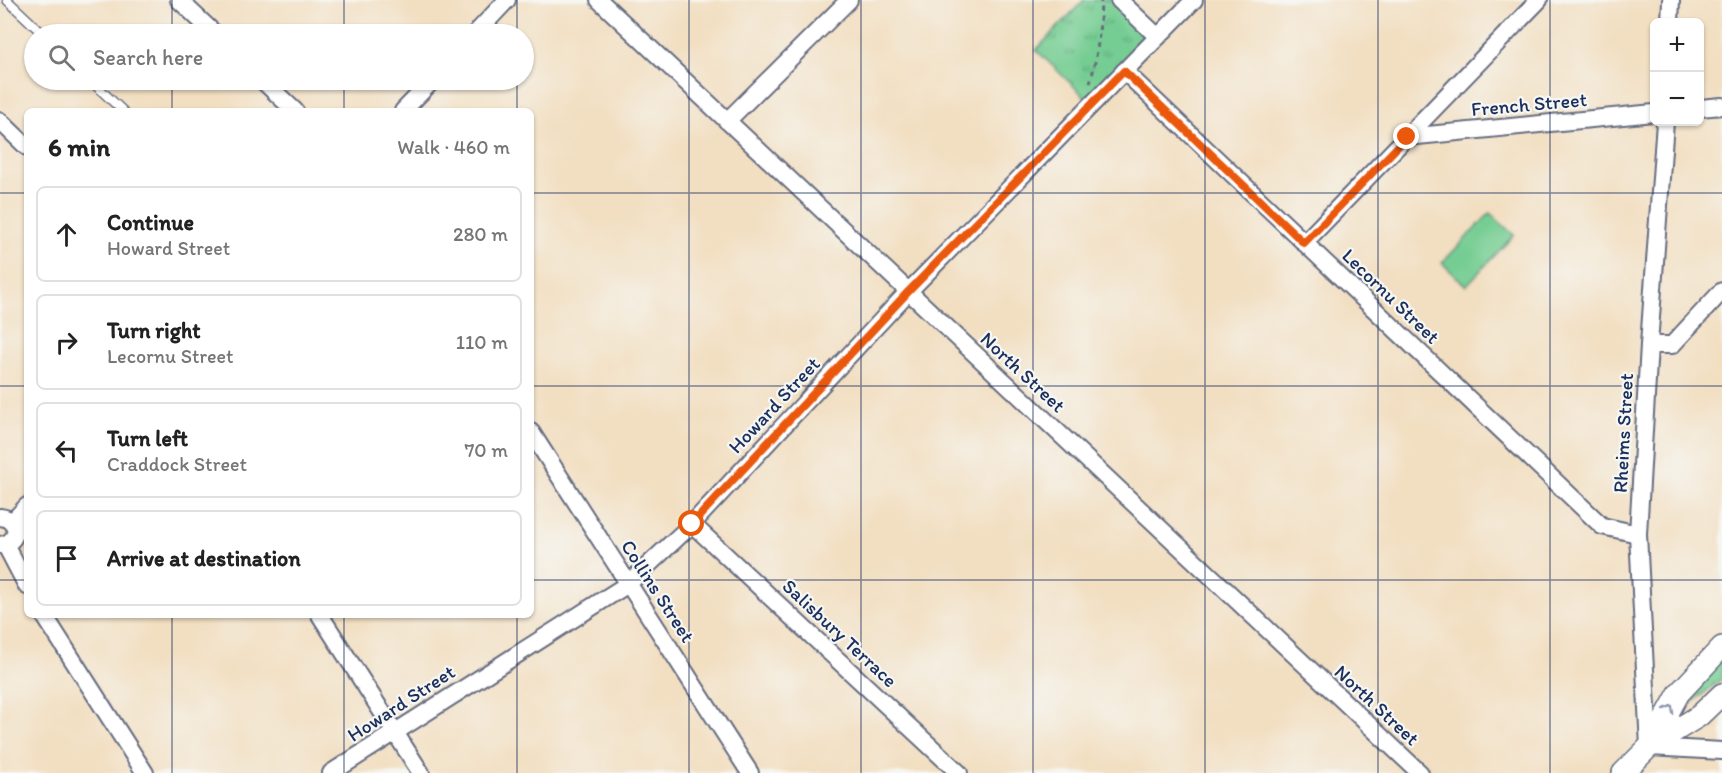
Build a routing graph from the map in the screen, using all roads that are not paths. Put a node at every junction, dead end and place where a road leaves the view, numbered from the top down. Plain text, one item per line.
1 (7, 0) edge
2 (179, 0) edge
3 (507, 0) edge
4 (599, 0) edge
5 (849, 0) edge
6 (1119, 0) edge
7 (1194, 0) edge
8 (1539, 0) edge
9 (1671, 0) edge
10 (1670, 18) edge
11 (32, 24) edge
12 (204, 24) edge
13 (484, 24) edge
14 (1158, 37) junction
15 (1124, 71) junction
16 (101, 90) edge
17 (273, 90) edge
18 (423, 90) edge
19 (1722, 106) edge
20 (120, 108) edge
21 (292, 108) edge
22 (406, 108) edge
23 (1704, 108) edge
24 (1650, 113) edge
25 (0, 121) edge
26 (727, 121) junction
27 (1665, 126) edge
28 (1407, 137) junction
29 (24, 144) edge
30 (1304, 243) junction
31 (1722, 291) edge
32 (908, 292) junction
33 (1649, 345) junction
34 (534, 437) edge
35 (24, 509) edge
36 (6, 519) edge
37 (692, 524) junction
38 (1638, 534) junction
39 (3, 544) edge
40 (24, 581) edge
41 (628, 584) junction
42 (46, 618) edge
43 (322, 618) edge
44 (1722, 647) edge
45 (1722, 694) edge
46 (395, 732) junction
47 (1649, 747) junction
48 (1722, 751) edge
49 (146, 773) edge
50 (331, 773) edge
51 (422, 773) edge
52 (750, 773) edge
53 (959, 773) edge
54 (1420, 773) edge
55 (1623, 773) edge

1 - 11 lane
2 - 12 street
3 - 13 street
4 - 26 street, North Street
5 - 26 street
6 - 14 street
7 - 14 street, Howard Street
8 - 28 street
9 - 10 street
14 - 15 street, Howard Street
15 - 30 street, Lecornu Street
15 - 32 street, Howard Street
16 - 20 lane
17 - 21 street
18 - 22 street
19 - 23 street
24 - 28 street, French Street
25 - 29 street
26 - 32 street, North Street
27 - 33 street, Rheims Street
28 - 30 street
30 - 38 street, Lecornu Street
31 - 33 street
32 - 37 street, Howard Street
32 - 54 street, North Street
33 - 38 street, Rheims Street
34 - 41 street, Collins Street
35 - 36 street
36 - 39 street
37 - 41 street, Howard Street
37 - 53 street, Salisbury Terrace
38 - 47 street, Rheims Street
39 - 40 street
41 - 46 street, Howard Street
41 - 52 street, Collins Street
42 - 49 street
43 - 46 street
47 -> 44 street
45 - 47 street
46 - 50 street, Howard Street
46 - 51 street
47 - 48 street
47 - 55 street

